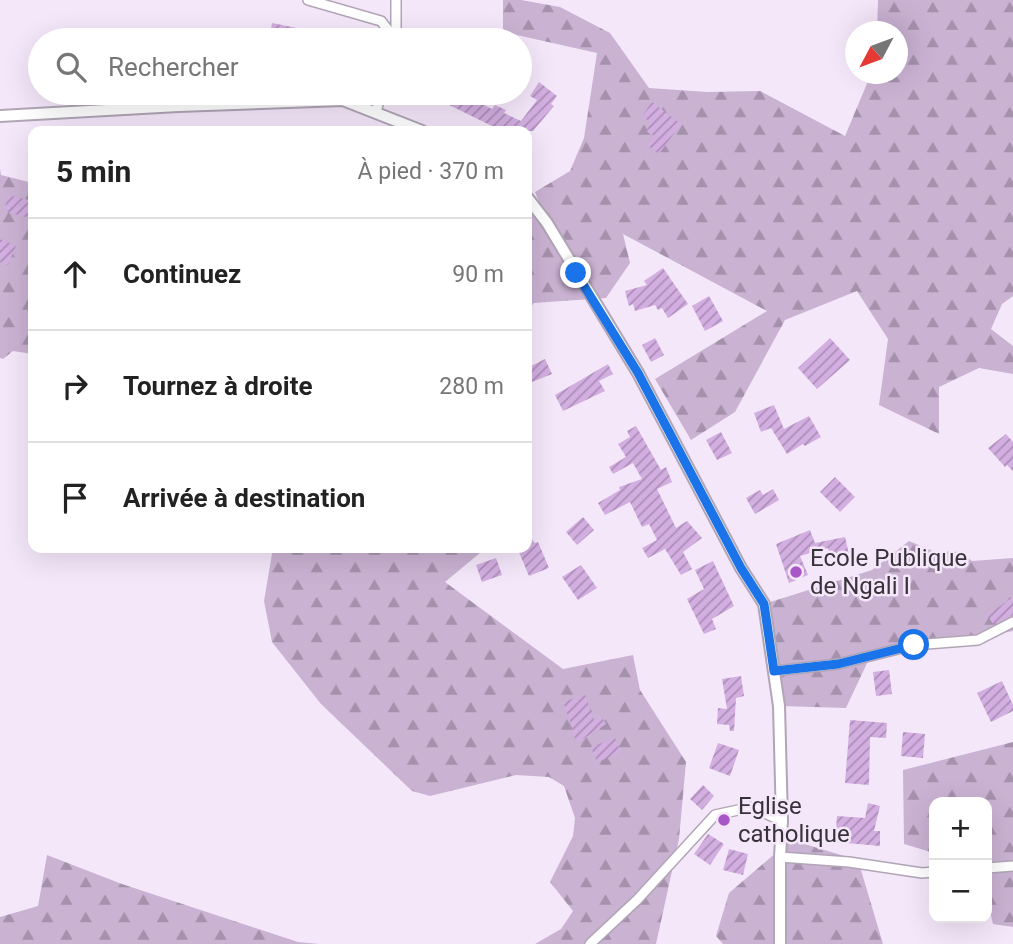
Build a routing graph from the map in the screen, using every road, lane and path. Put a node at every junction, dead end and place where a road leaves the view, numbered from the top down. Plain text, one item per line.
1 (308, 0) edge
2 (396, 0) edge
3 (387, 28) edge
4 (396, 28) edge
5 (206, 105) edge
6 (357, 105) edge
7 (378, 105) edge
8 (376, 112) junction
9 (0, 116) edge
10 (410, 126) edge
11 (532, 204) edge
12 (1013, 622) edge
13 (774, 671) junction
14 (782, 821) junction
15 (780, 857) junction
16 (1013, 866) edge
17 (992, 868) edge
18 (929, 872) edge
19 (590, 944) edge
20 (780, 944) edge

1 - 3 street
2 - 4 street
5 - 9 street
6 - 8 street
7 - 8 street
8 - 10 street
11 - 13 street
12 - 13 street
13 - 14 street
14 - 15 street
14 - 19 street
15 - 18 street
15 - 20 street
16 - 17 street

